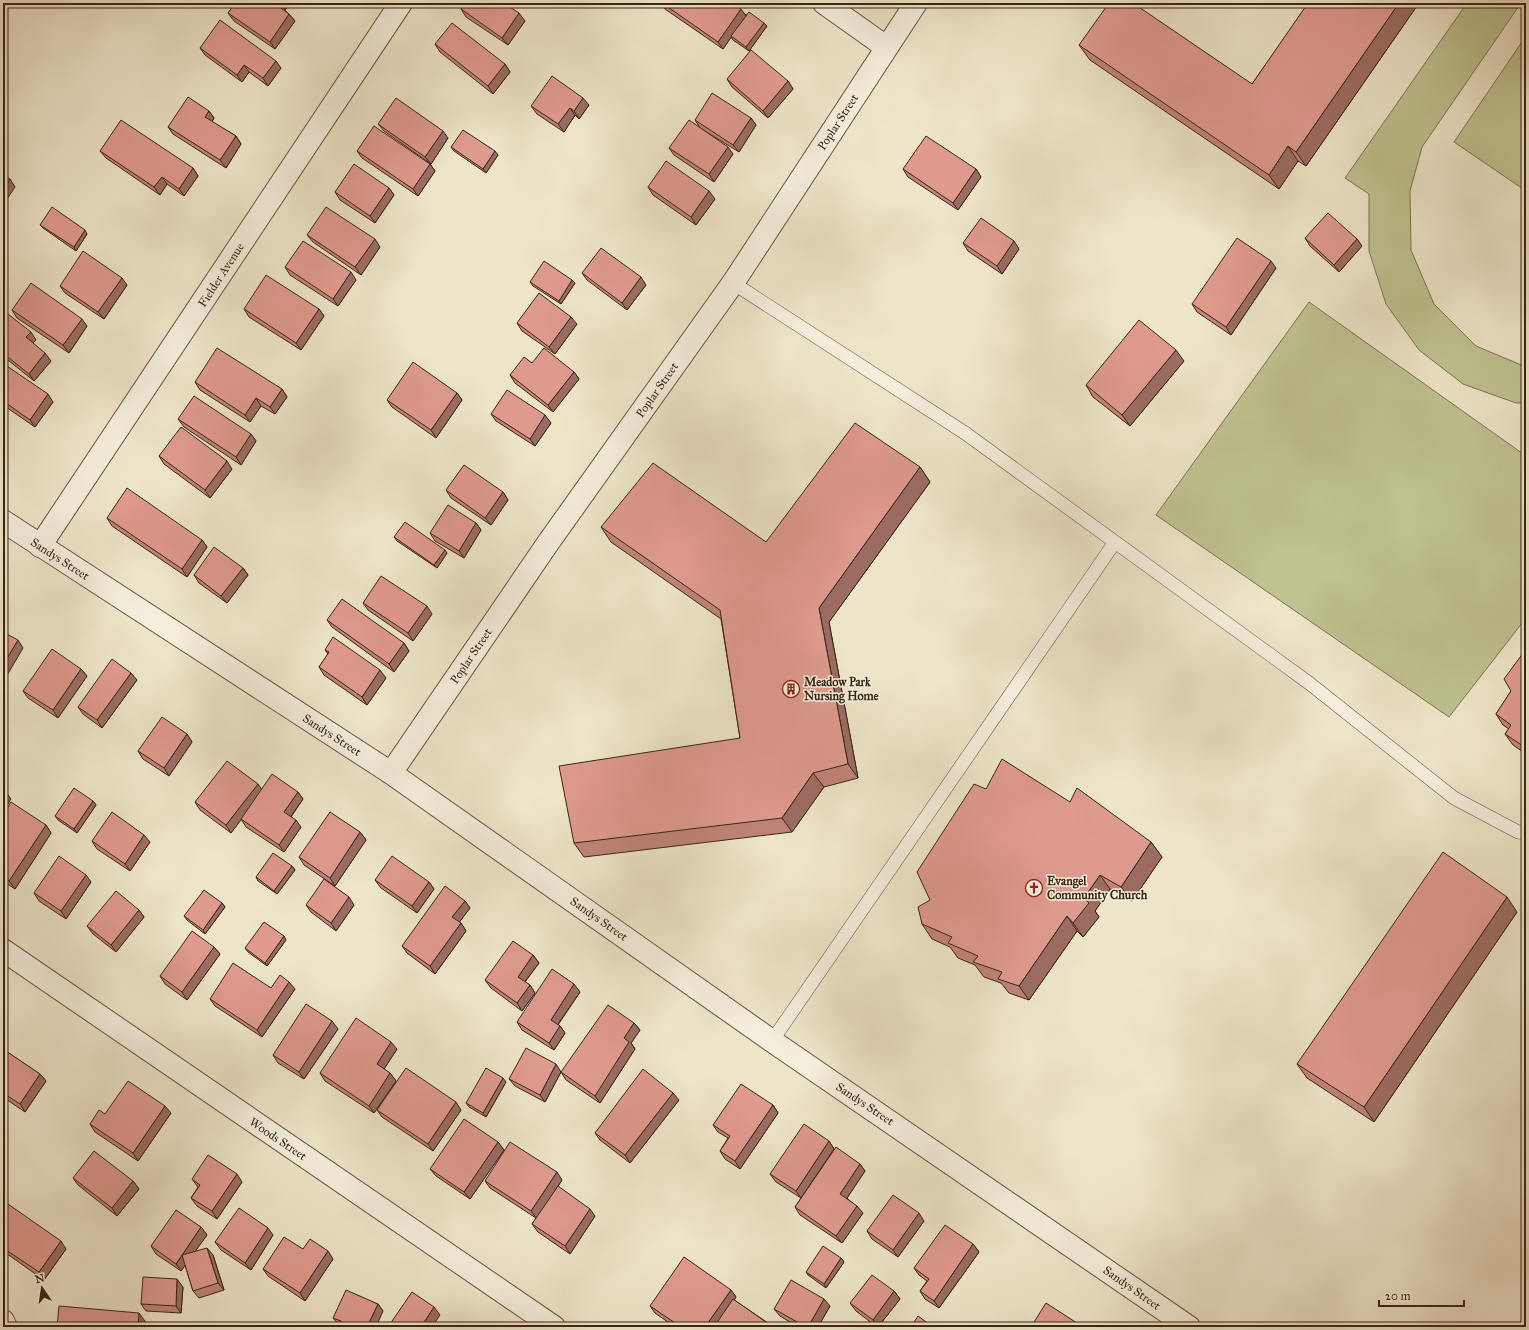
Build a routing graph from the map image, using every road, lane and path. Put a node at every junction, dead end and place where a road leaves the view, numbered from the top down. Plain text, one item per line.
1 (401, 3) edge
2 (824, 3) edge
3 (916, 3) edge
4 (886, 47) junction
5 (733, 283) junction
6 (3, 521) edge
7 (1115, 542) junction
8 (40, 546) junction
9 (391, 773) junction
10 (1526, 834) edge
11 (3, 950) edge
12 (772, 1041) junction
13 (3, 1321) edge
14 (6, 1327) edge
15 (554, 1327) edge
16 (1189, 1327) edge

1 - 8 street, Fielder Avenue
2 - 4 street
3 - 4 street, Poplar Street
4 - 5 street, Poplar Street
5 - 7 lane
5 - 9 street, Poplar Street
6 - 8 street, Sandys Street
7 - 10 lane
7 - 12 lane
8 - 9 street, Sandys Street
9 - 12 street, Sandys Street
11 - 15 street, Woods Street
12 - 16 street, Sandys Street
13 - 14 street

